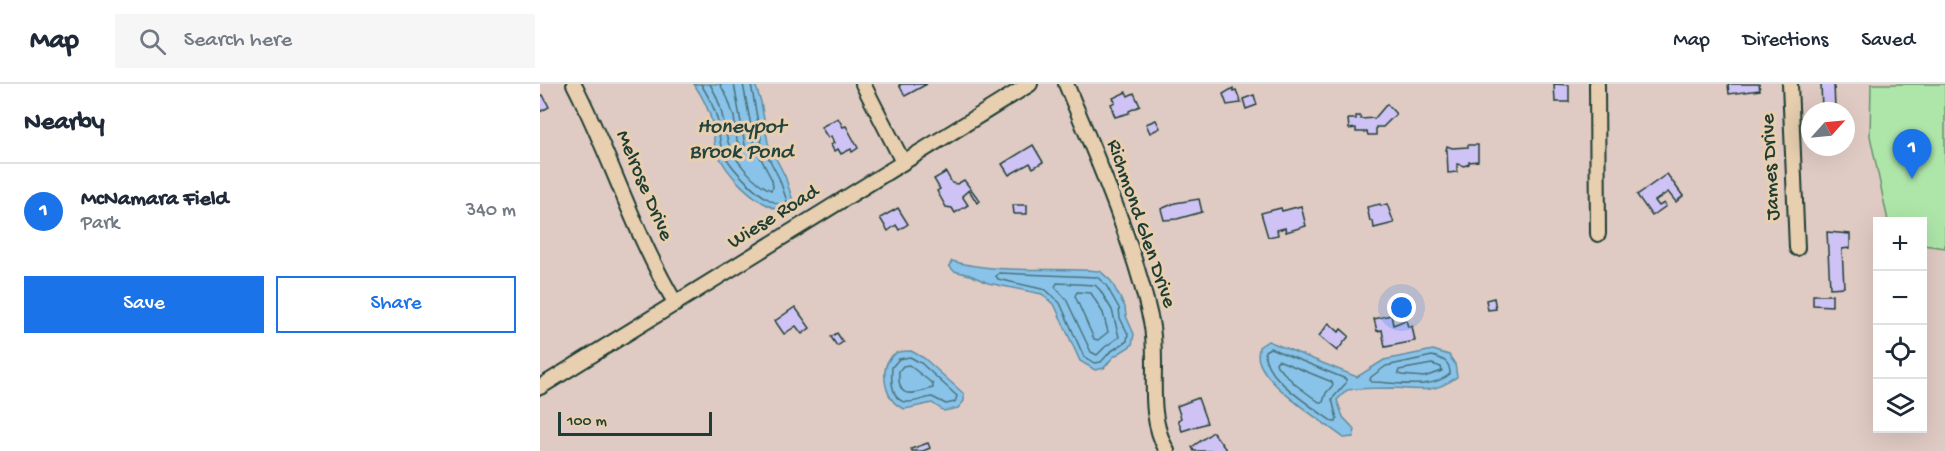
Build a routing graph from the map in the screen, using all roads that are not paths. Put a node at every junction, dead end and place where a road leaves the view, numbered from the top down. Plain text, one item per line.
1 (574, 84) edge
2 (863, 84) edge
3 (1030, 84) edge
4 (1066, 84) edge
5 (1597, 84) edge
6 (1790, 84) edge
7 (903, 162) junction
8 (1598, 234) dead end
9 (1797, 248) dead end
10 (676, 304) junction
11 (540, 387) edge
12 (1167, 451) edge

1 - 10 street, Melrose Drive
2 - 7 street
3 - 7 street, Wiese Road
4 - 12 street, Richmond Glen Drive
5 - 8 street
6 - 9 street, James Drive
7 - 10 street, Wiese Road
10 - 11 street, Wiese Road

